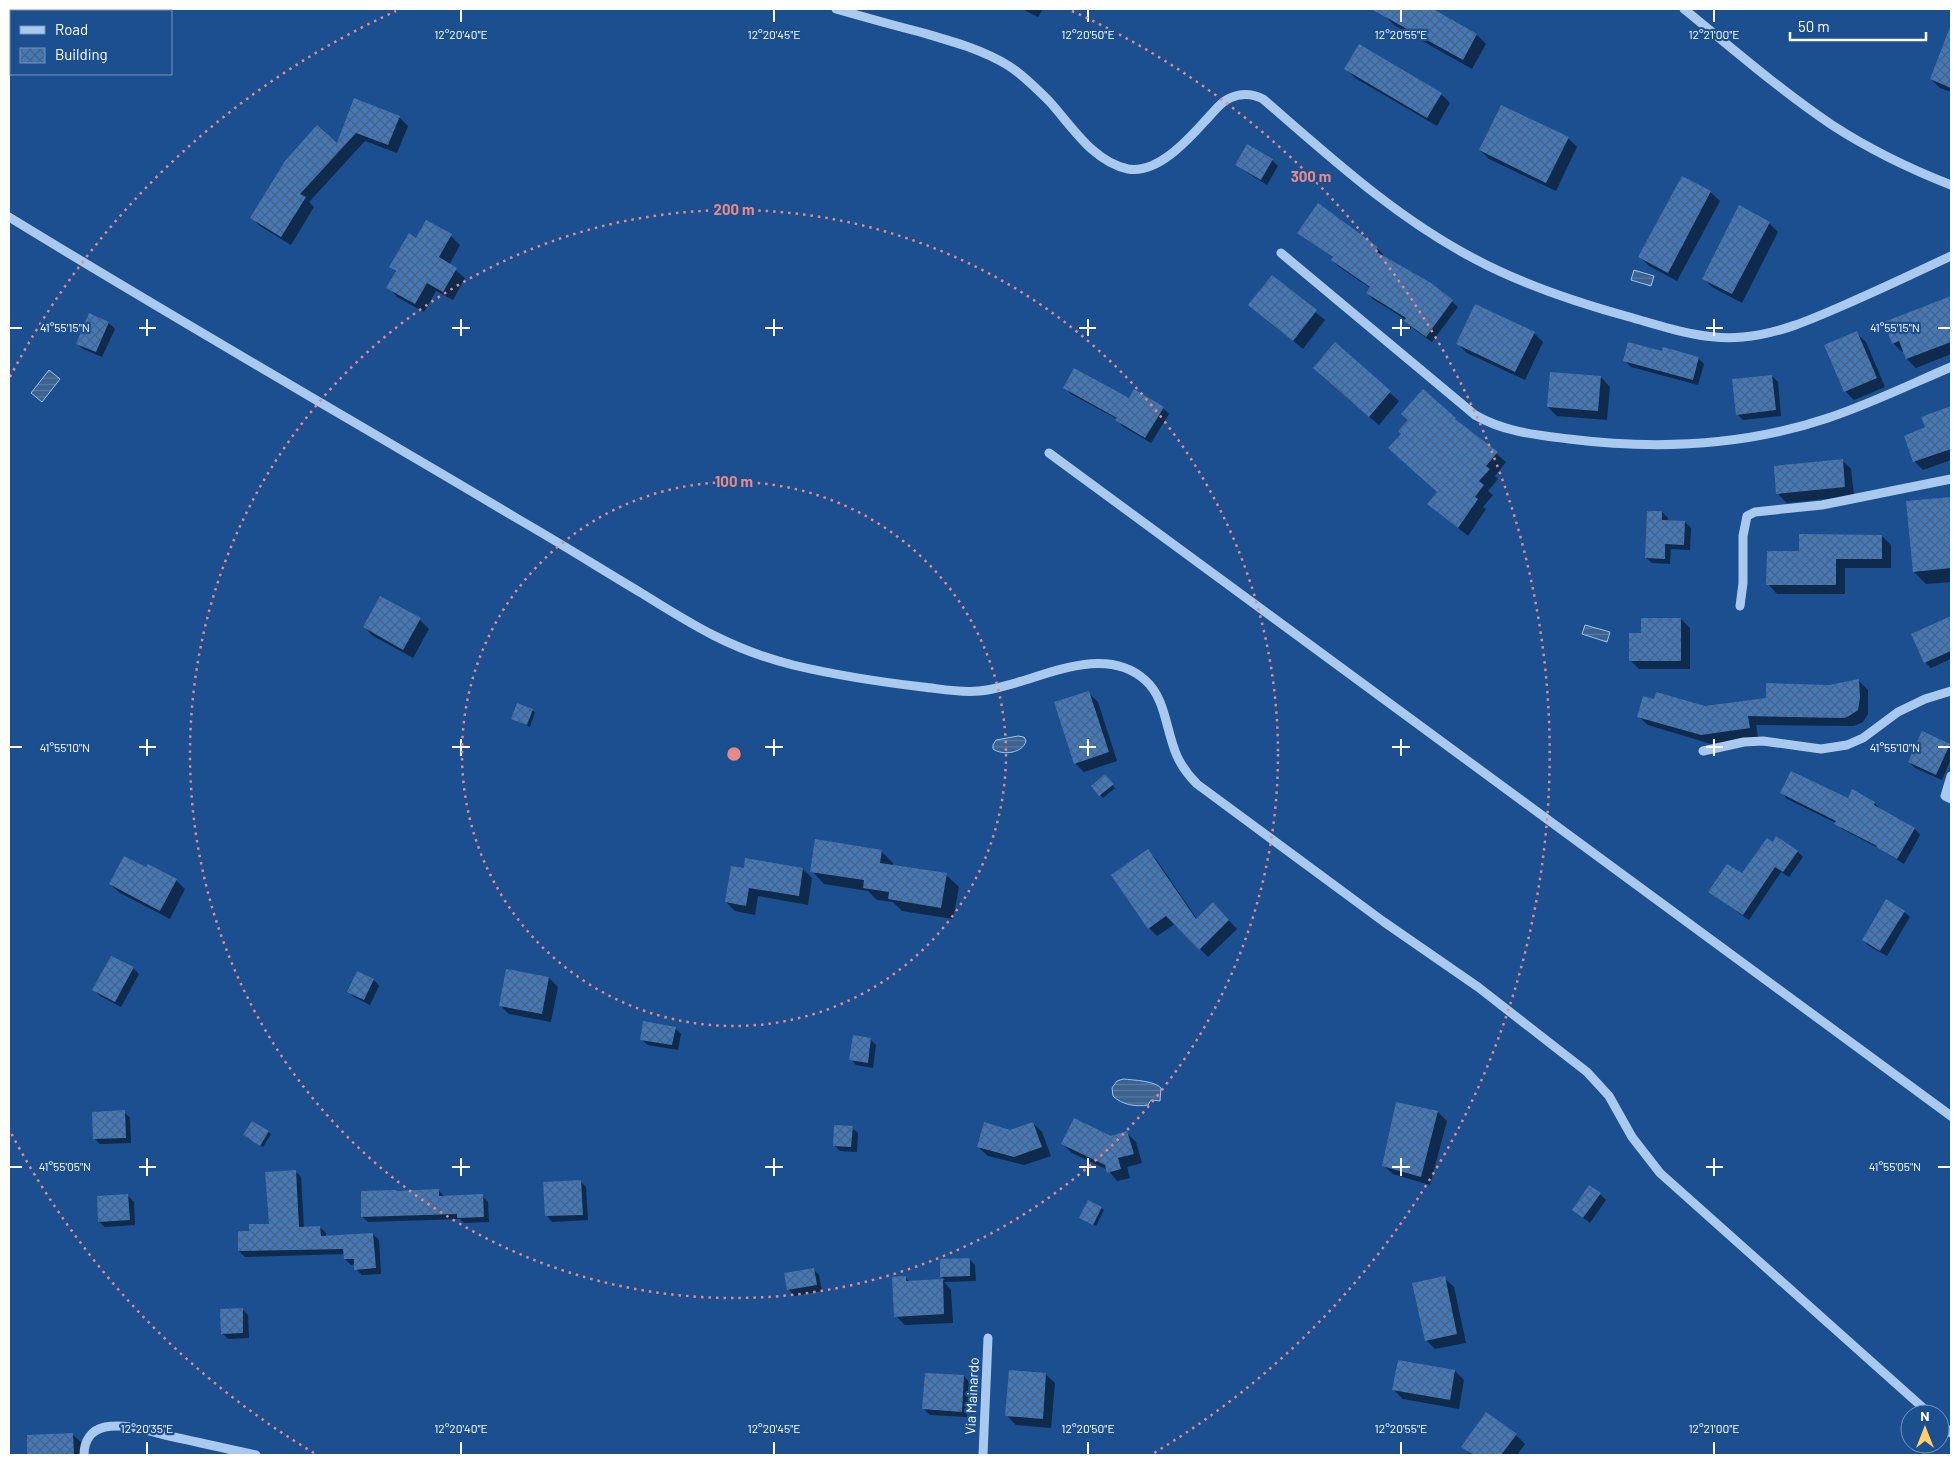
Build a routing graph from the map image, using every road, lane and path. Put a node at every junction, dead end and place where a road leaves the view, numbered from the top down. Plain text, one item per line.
1 (836, 9) edge
2 (1684, 9) edge
3 (1951, 185) edge
4 (9, 216) edge
5 (1281, 253) dead end
6 (1951, 256) edge
7 (1951, 367) edge
8 (1049, 453) dead end
9 (1951, 479) edge
10 (1740, 606) dead end
11 (1951, 691) edge
12 (1703, 751) dead end
13 (1951, 776) edge
14 (1951, 800) edge
15 (1951, 1116) edge
16 (988, 1338) dead end
17 (1919, 1404) edge
18 (84, 1455) edge
19 (256, 1455) edge
20 (983, 1455) edge

1 - 6 street
2 - 3 street
4 - 17 street
5 - 7 street
8 - 15 street
9 - 10 street
11 - 12 street
13 - 14 street
16 - 20 street, Via Mainardo
18 - 19 street

